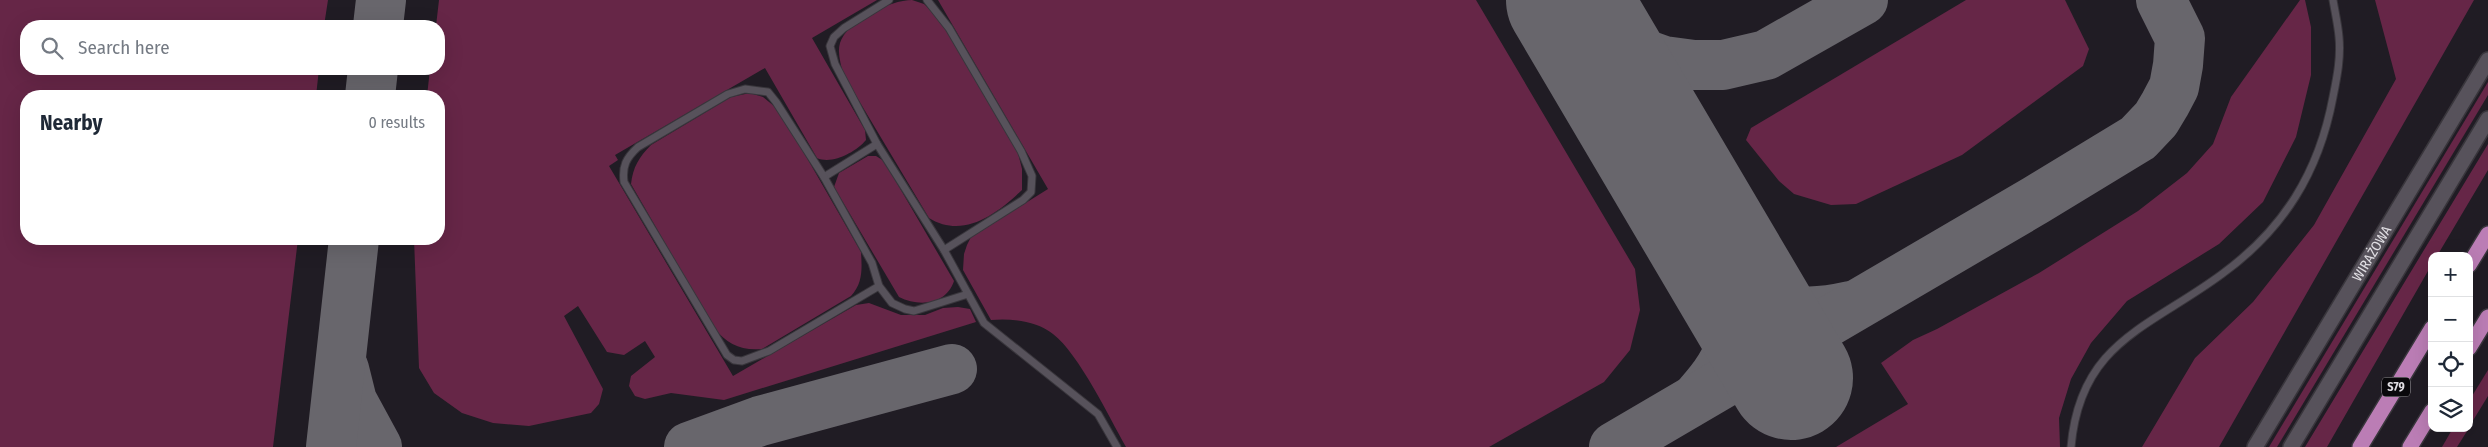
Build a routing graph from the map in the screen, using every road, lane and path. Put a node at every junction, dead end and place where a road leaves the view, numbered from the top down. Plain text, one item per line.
1 (889, 0) edge
2 (927, 0) edge
3 (2333, 0) edge
4 (2488, 60) edge
5 (2488, 119) edge
6 (878, 144) junction
7 (824, 177) junction
8 (2488, 234) edge
9 (944, 250) junction
10 (2473, 258) edge
11 (879, 286) junction
12 (968, 294) junction
13 (2488, 317) edge
14 (2428, 335) edge
15 (2473, 342) edge
16 (2428, 418) edge
17 (1117, 447) edge
18 (2071, 447) edge
19 (2255, 447) edge
20 (2291, 447) edge
21 (2360, 447) edge
22 (2410, 447) edge

1 - 6 lane
2 - 9 lane
3 - 18 lane
4 - 19 main road, WIRAŻOWA
5 - 20 main road
6 - 7 lane
6 - 9 lane
7 - 11 lane
7 - 11 lane
8 - 10 highway
9 - 12 lane
11 - 12 lane
12 - 17 lane
13 - 15 highway
14 - 21 highway, S79
16 - 22 highway

